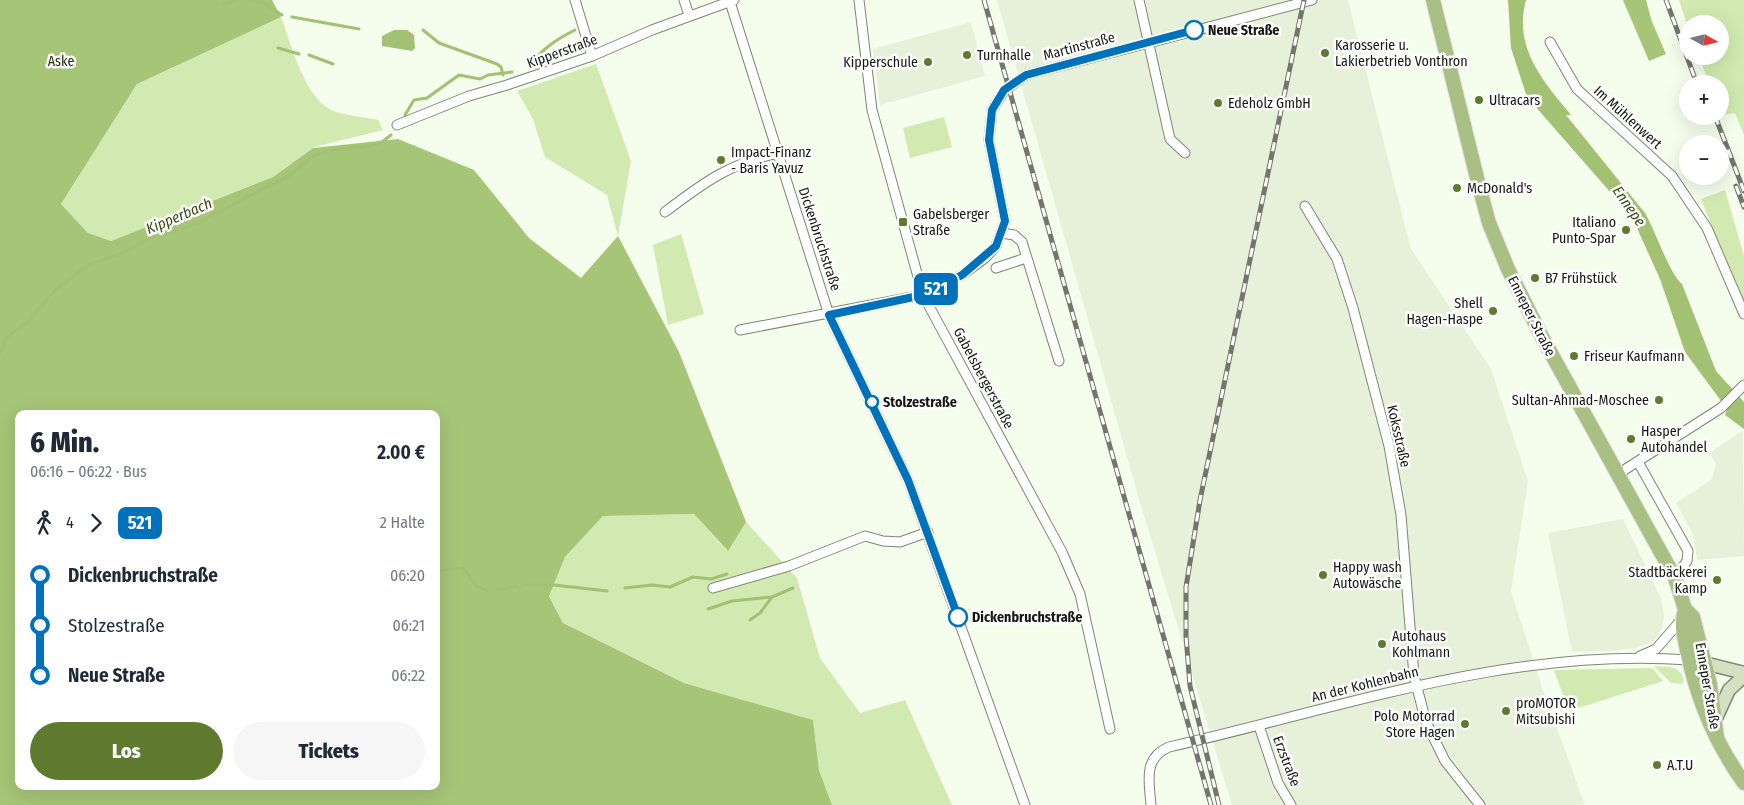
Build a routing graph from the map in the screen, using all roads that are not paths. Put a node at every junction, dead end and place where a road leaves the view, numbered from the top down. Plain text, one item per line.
1 (575, 0) edge
2 (684, 0) edge
3 (859, 0) edge
4 (1139, 0) edge
5 (1312, 0) edge
6 (1433, 0) edge
7 (732, 1) edge
8 (689, 16) junction
9 (1147, 42) junction
10 (1550, 42) dead end
11 (592, 56) junction
12 (397, 125) dead end
13 (778, 153) junction
14 (1186, 153) dead end
15 (1305, 206) dead end
16 (665, 212) dead end
17 (1002, 233) junction
18 (1026, 258) junction
19 (996, 268) dead end
20 (923, 295) junction
21 (1744, 314) edge
22 (829, 315) junction
23 (740, 330) dead end
24 (1059, 362) dead end
25 (1742, 387) edge
26 (1638, 462) junction
27 (1618, 474) junction
28 (928, 532) junction
29 (1675, 578) junction
30 (713, 588) dead end
31 (1684, 614) junction
32 (1638, 658) junction
33 (1689, 660) junction
34 (1705, 663) junction
35 (1744, 675) edge
36 (1416, 686) junction
37 (1716, 718) junction
38 (1260, 726) junction
39 (1110, 729) dead end
40 (1716, 738) junction
41 (1744, 783) edge
42 (1025, 805) edge
43 (1151, 805) edge
44 (1290, 805) edge
45 (1480, 805) edge

1 - 11 street
2 - 8 street
3 - 20 street, Gabelsbergerstraße
4 - 9 street
5 - 9 street, Martinstraße
6 - 27 main road, Enneper Straße
7 - 8 street, Kipperstraße
7 - 13 street, Dickenbruchstraße
8 - 11 street, Kipperstraße
9 - 14 street
9 - 17 street, Martinstraße
10 - 21 street, Im Mühlenwert
11 - 12 street, Kipperstraße
13 - 16 street
13 - 22 street, Dickenbruchstraße
15 - 36 street, Koksstraße
17 - 18 street
17 - 20 street
18 - 19 street
18 - 24 street
20 - 22 street
20 - 39 street, Gabelsbergerstraße
22 - 23 street
22 - 28 street, Dickenbruchstraße
25 - 26 street
26 - 27 street
26 - 29 street
27 - 29 main road, Enneper Straße
28 - 30 street
28 - 42 street, Dickenbruchstraße
29 - 31 main road, Enneper Straße
31 - 32 street, An der Kohlenbahn
31 - 33 main road, Enneper Straße
31 - 34 main road, Enneper Straße
32 - 33 street, An der Kohlenbahn
32 - 36 street, An der Kohlenbahn
33 - 34 main road
33 - 40 main road, Enneper Straße
34 - 35 main road
34 - 37 main road, Enneper Straße
35 - 37 main road
36 - 38 street, An der Kohlenbahn
36 - 45 street, Koksstraße
37 - 40 main road, Enneper Straße
38 - 43 street, An der Kohlenbahn
38 - 44 street, Erzstraße
40 - 41 main road, Enneper Straße

